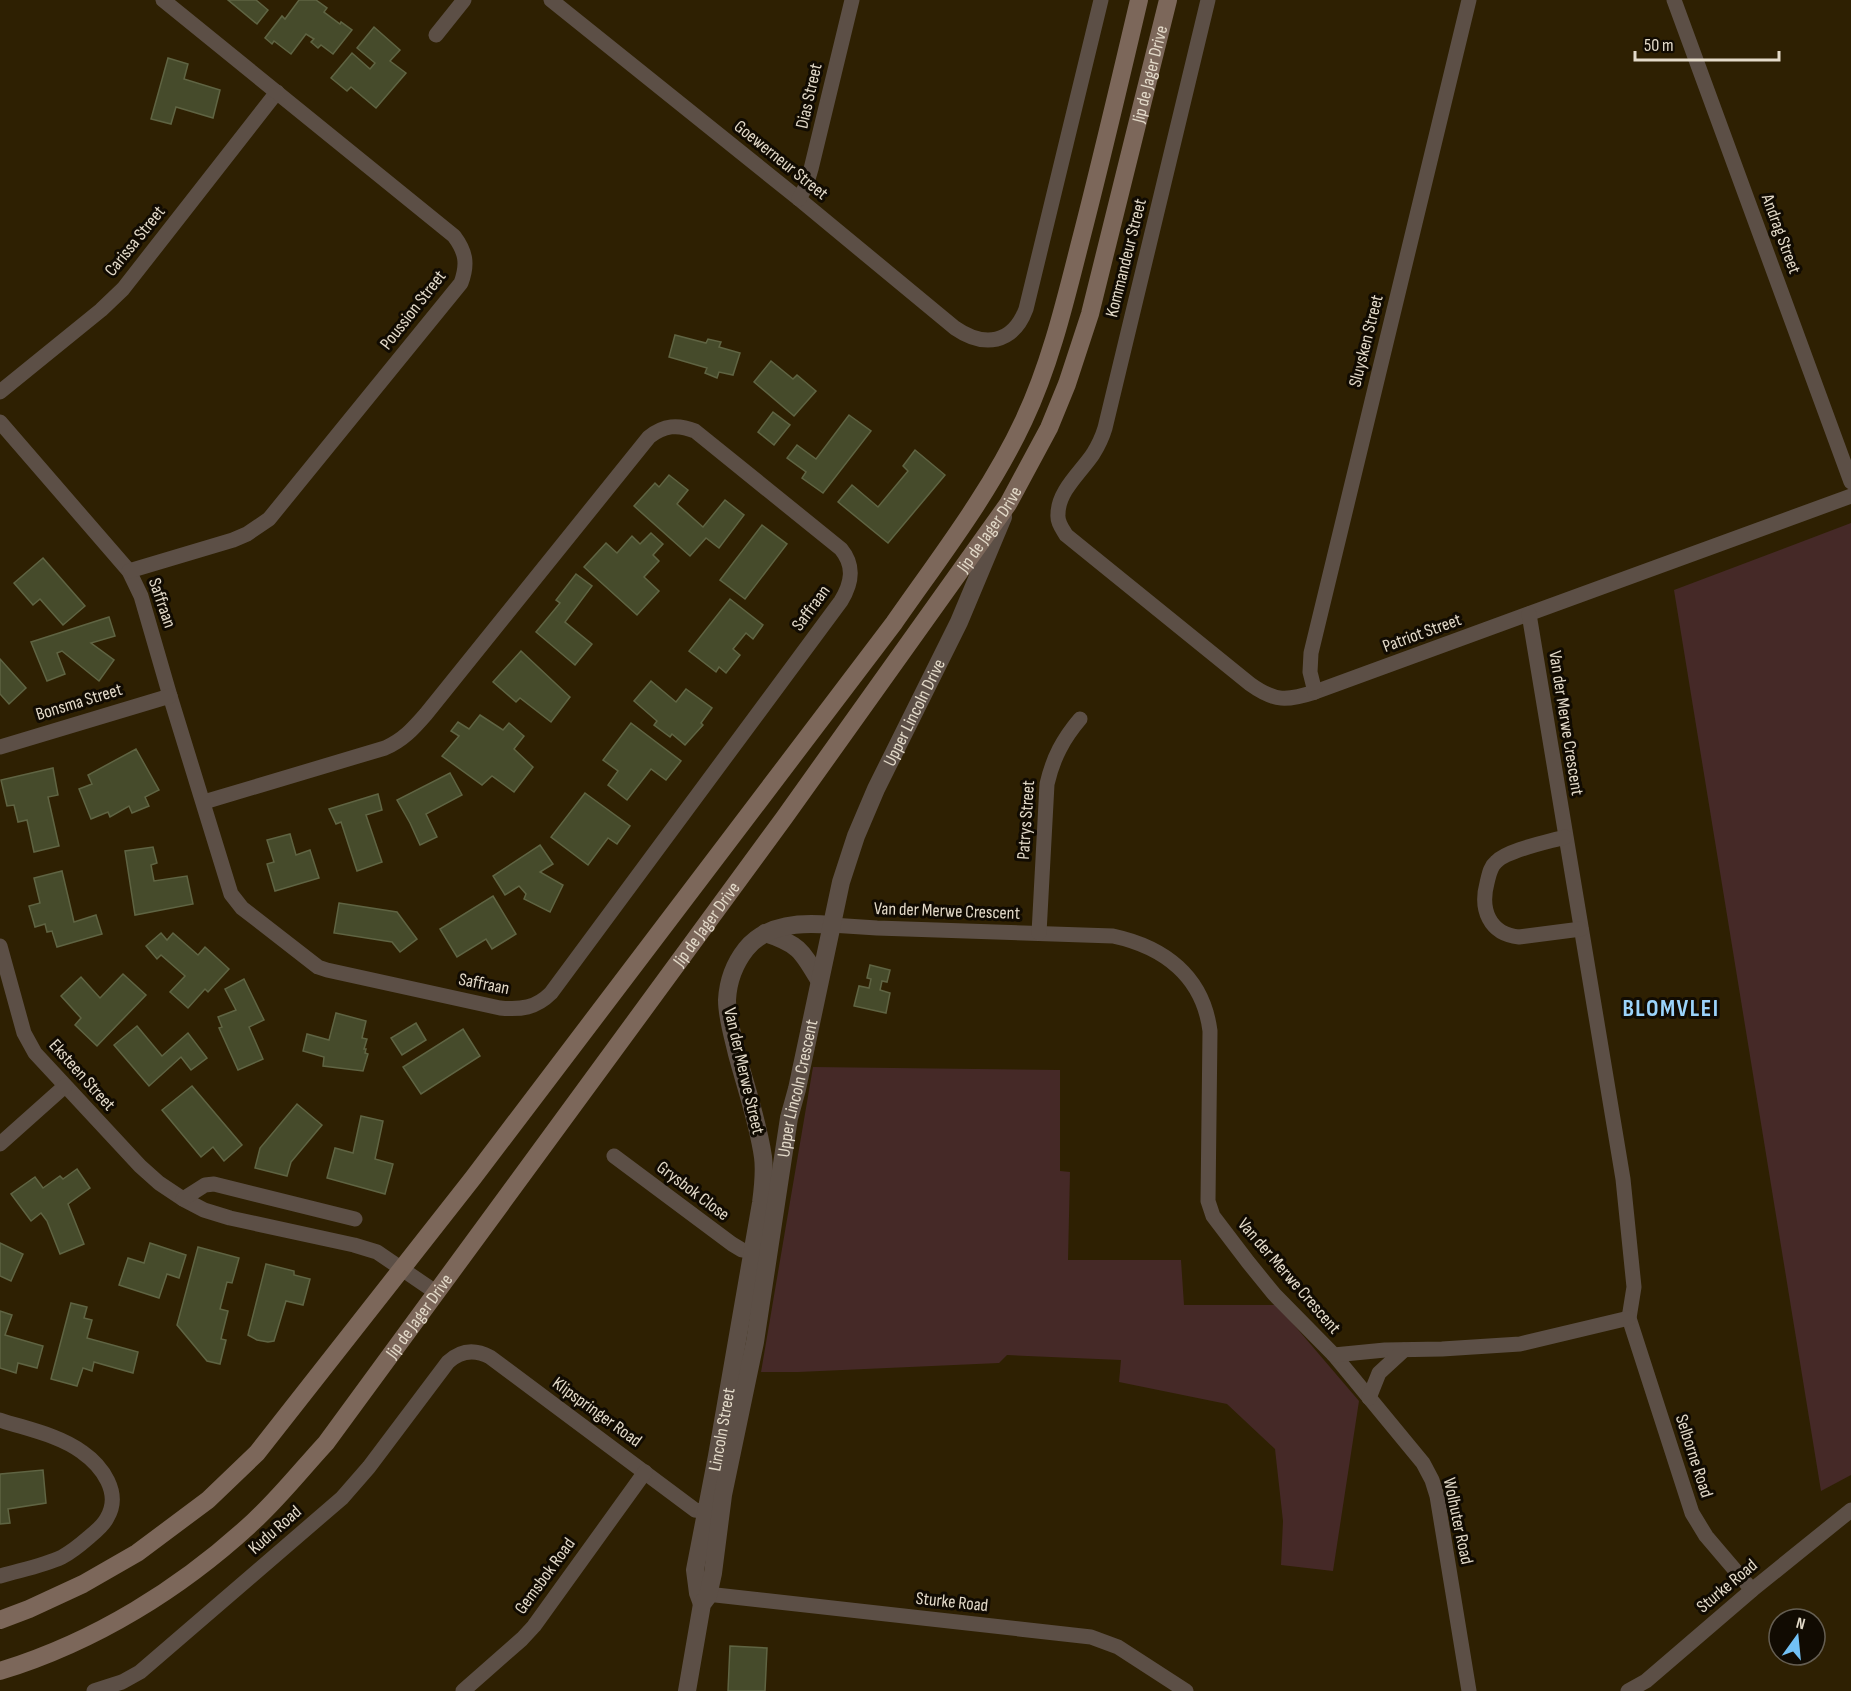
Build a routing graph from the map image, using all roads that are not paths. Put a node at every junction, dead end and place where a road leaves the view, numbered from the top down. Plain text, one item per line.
1 (164, 0) edge
2 (464, 0) edge
3 (551, 0) edge
4 (852, 0) edge
5 (1101, 0) edge
6 (1139, 0) edge
7 (1168, 0) edge
8 (1208, 0) edge
9 (1469, 0) edge
10 (1674, 0) edge
11 (436, 35) dead end
12 (277, 92) junction
13 (799, 199) junction
14 (0, 392) edge
15 (0, 422) edge
16 (1851, 482) edge
17 (1851, 496) edge
18 (1008, 504) junction
19 (1058, 514) joint
20 (129, 571) junction
21 (1529, 614) junction
22 (1315, 692) junction
23 (170, 696) junction
24 (1080, 719) dead end
25 (0, 747) edge
26 (204, 802) junction
27 (1565, 837) junction
28 (831, 925) junction
29 (1581, 929) junction
30 (765, 933) junction
31 (1039, 933) junction
32 (0, 946) edge
33 (819, 981) junction
34 (64, 1086) junction
35 (0, 1144) edge
36 (614, 1156) dead end
37 (183, 1199) junction
38 (355, 1219) dead end
39 (760, 1254) junction
40 (402, 1268) junction
41 (437, 1293) junction
42 (1629, 1318) junction
43 (1404, 1350) junction
44 (1334, 1355) junction
45 (448, 1362) joint
46 (1370, 1398) junction
47 (0, 1420) edge
48 (645, 1472) junction
49 (1851, 1510) edge
50 (713, 1513) junction
51 (0, 1576) edge
52 (1752, 1590) junction
53 (703, 1598) junction
54 (0, 1620) edge
55 (0, 1671) edge
56 (94, 1691) edge
57 (462, 1691) edge
58 (687, 1691) edge
59 (1186, 1691) edge
60 (1469, 1691) edge
61 (1628, 1691) edge

1 - 12 street, Poussion Street
2 - 11 street
3 - 13 street, Goewerneur Street
4 - 13 street, Dias Street
5 - 13 street, Goewerneur Street
6 - 40 main road, Jip de Jager Drive
7 - 18 main road, Jip de Jager Drive
8 - 19 street, Kommandeur Street
9 - 22 street, Sluysken Street
10 - 16 street, Andrag Street
12 - 14 street, Carissa Street
12 - 20 street, Poussion Street
15 - 20 street, Saffraan
17 - 21 street, Patriot Street
18 - 28 street, Upper Lincoln Drive
18 - 41 main road, Jip de Jager Drive
19 - 22 street, Patriot Street
20 - 23 street, Saffraan
21 - 22 street, Patriot Street
21 - 27 street, Van der Merwe Crescent
23 - 25 street, Bonsma Street
23 - 26 street, Saffraan
24 - 31 street, Patrys Street
26 - 26 street, Saffraan
27 - 29 street, Van der Merwe Crescent
27 - 29 street
28 - 30 street, Van der Merwe Street
28 - 31 street, Van der Merwe Crescent
28 - 33 street, Upper Lincoln Crescent
29 - 42 street, Van der Merwe Crescent
30 - 33 street
30 - 39 street, Van der Merwe Street
31 - 44 street, Van der Merwe Crescent
32 - 34 street, Eksteen Street
33 - 39 street, Upper Lincoln Crescent
34 - 35 street
34 - 37 street, Eksteen Street
36 - 39 street, Grysbok Close
37 - 38 street
37 - 40 street, Eksteen Street
39 - 50 street, Lincoln Street
40 - 41 street, Eksteen Street
40 - 54 main road, Jip de Jager Drive
41 - 55 main road, Jip de Jager Drive
42 - 43 street, Van der Merwe Crescent
42 - 52 street, Selborne Road
43 - 44 street, Van der Merwe Crescent
43 - 46 street
44 - 46 street, Wolhuter Road
45 - 48 street, Klipspringer Road
45 - 56 street, Kudu Road
46 - 60 street, Wolhuter Road
47 - 51 street
48 - 50 street, Klipspringer Road
48 - 57 street, Gemsbok Road
49 - 52 street, Sturke Road
50 - 53 street, Lincoln Street
52 - 61 street, Sturke Road
53 - 58 street, Lincoln Street
53 - 59 street, Sturke Road

